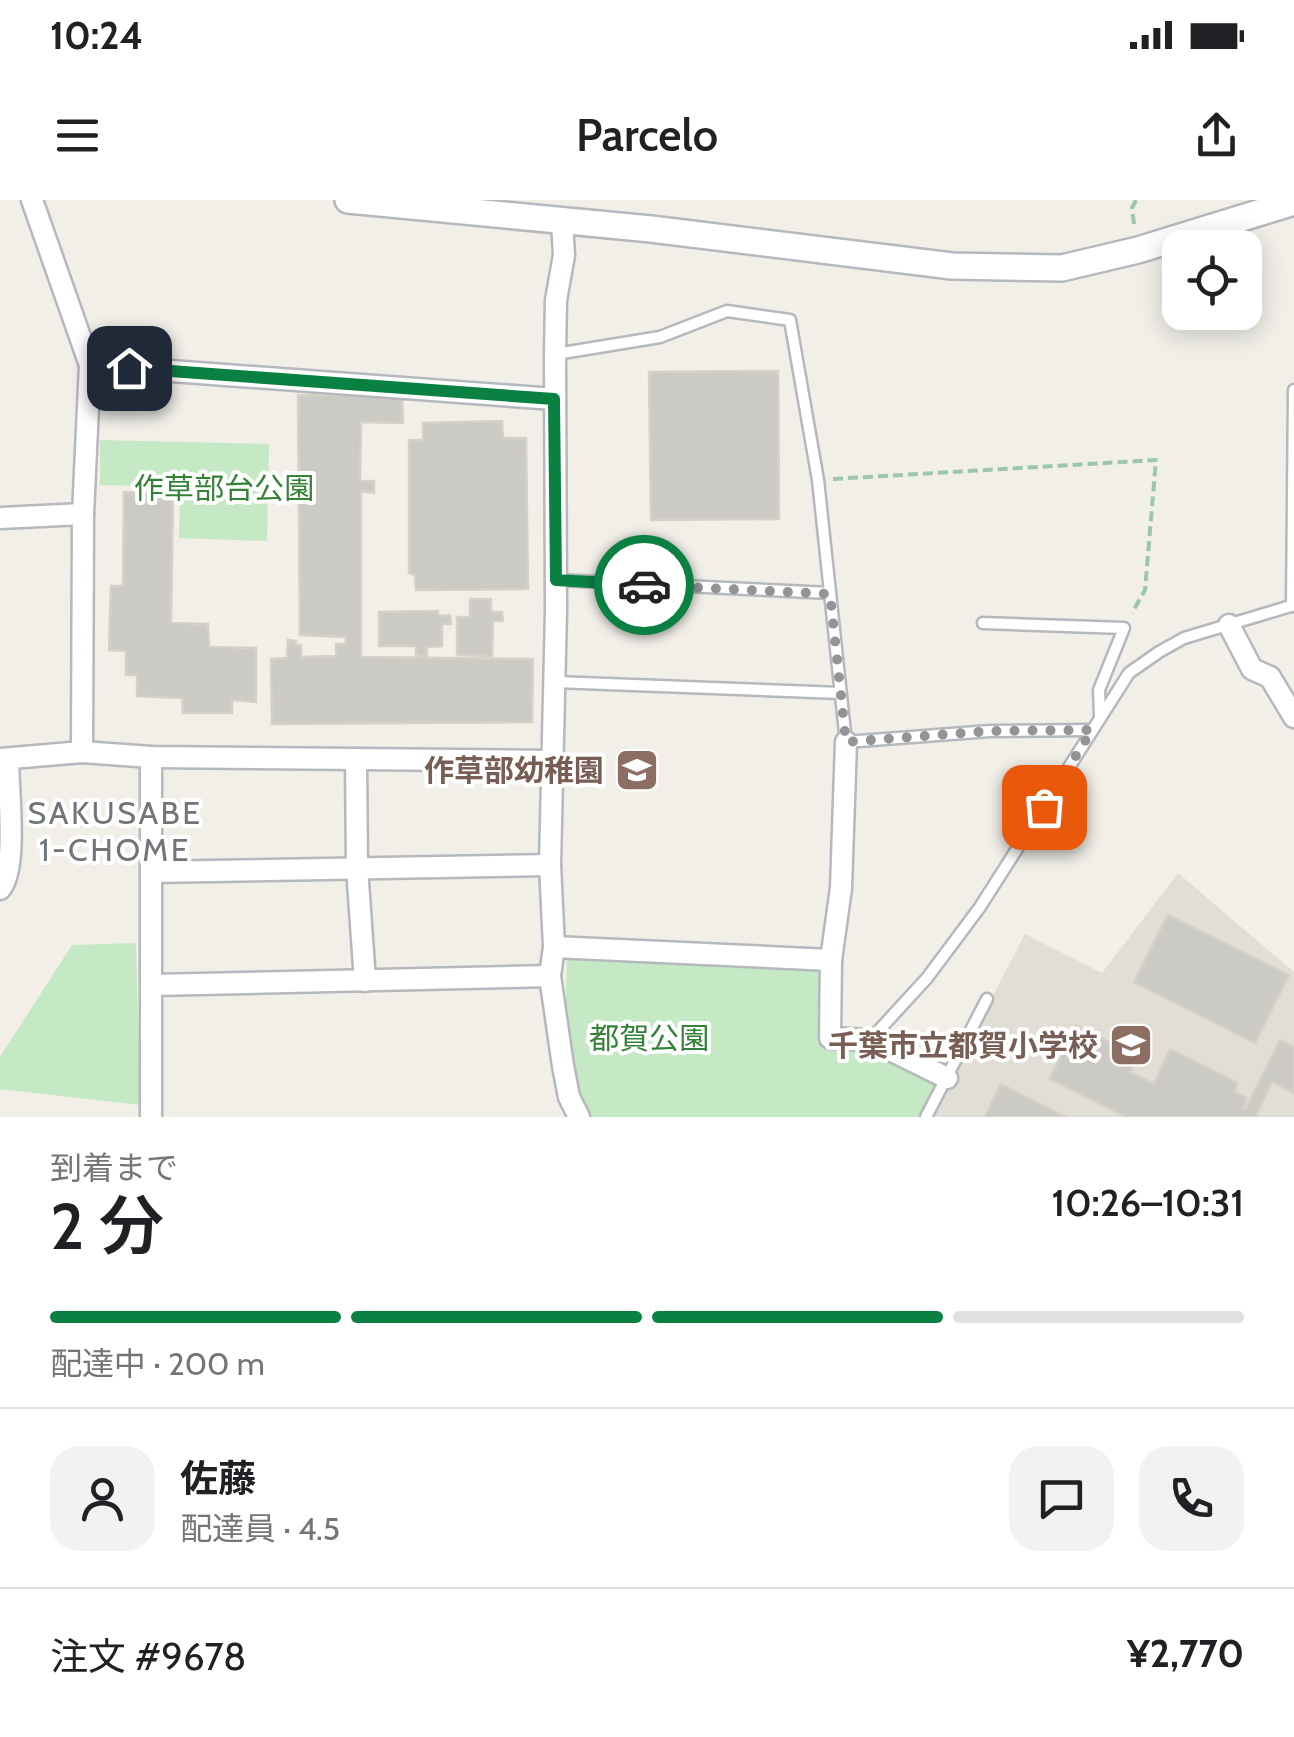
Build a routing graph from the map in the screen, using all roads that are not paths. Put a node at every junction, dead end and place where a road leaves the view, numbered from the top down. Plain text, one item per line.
1 (32, 200) edge
2 (348, 200) edge
3 (1294, 202) edge
4 (566, 211) edge
5 (554, 354) junction
6 (90, 364) junction
7 (1294, 390) edge
8 (554, 399) junction
9 (83, 514) junction
10 (0, 518) edge
11 (556, 580) junction
12 (830, 594) junction
13 (1293, 605) edge
14 (983, 623) dead end
15 (1229, 624) junction
16 (554, 682) junction
17 (840, 692) junction
18 (1100, 716) junction
19 (1294, 718) edge
20 (1092, 730) junction
21 (846, 742) junction
22 (82, 752) junction
23 (151, 758) junction
24 (4, 759) edge
25 (356, 759) junction
26 (552, 761) junction
27 (550, 865) junction
28 (357, 868) junction
29 (150, 872) junction
30 (0, 889) edge
31 (554, 946) junction
32 (831, 960) junction
33 (550, 976) junction
34 (365, 981) junction
35 (152, 985) junction
36 (987, 999) dead end
37 (870, 1040) junction
38 (947, 1078) junction
39 (152, 1117) edge
40 (579, 1117) edge
41 (926, 1117) edge

1 - 6 street
2 - 4 street
3 - 4 street
4 - 5 street
5 - 8 street
5 - 12 lane
6 - 8 street
6 - 9 street
7 - 13 lane
8 - 11 street
9 - 10 street
9 - 22 street
11 - 12 lane
11 - 16 street
12 - 17 lane
13 - 15 lane
14 - 18 lane
15 - 18 lane
15 - 19 street
16 - 17 lane
16 - 26 street
17 - 21 lane
18 - 20 lane
20 - 21 lane
20 - 37 lane
21 - 32 street
22 - 23 street
22 - 24 street
23 - 25 street
23 - 29 street
24 - 30 street
25 - 26 street
25 - 28 street
26 - 27 street
27 - 28 street
27 - 31 street
28 - 29 street
28 - 34 street
29 - 35 street
31 - 32 street
31 - 33 street
32 - 37 street
33 - 34 street
33 - 40 street
34 - 35 street
35 - 39 street
36 - 38 lane
37 - 38 street
38 - 41 lane

